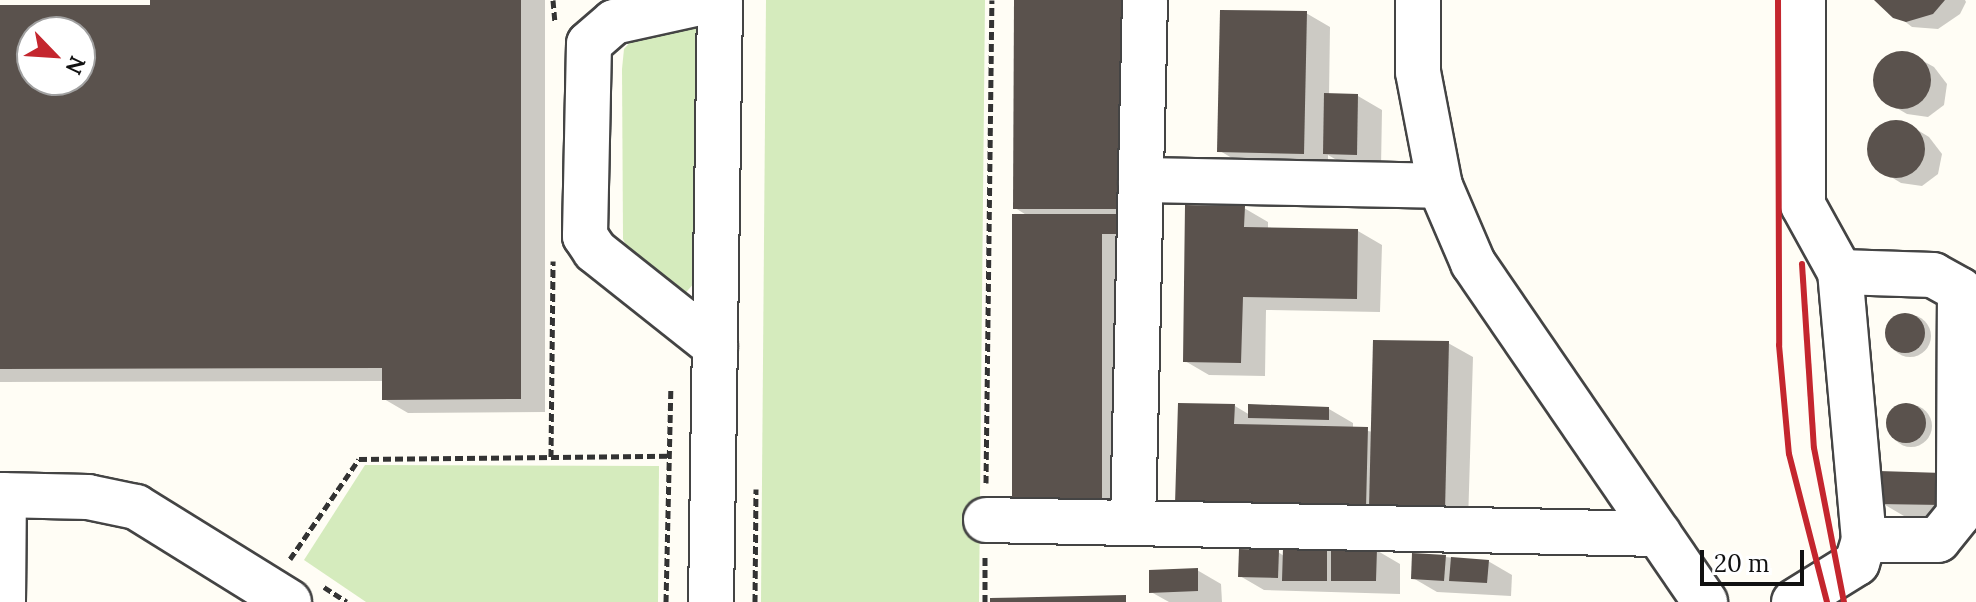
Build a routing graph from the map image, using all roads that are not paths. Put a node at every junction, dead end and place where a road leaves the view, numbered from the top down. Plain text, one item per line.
1 (713, 0) edge
2 (720, 0) edge
3 (1145, 0) edge
4 (1389, 0) edge
5 (1418, 0) edge
6 (1803, 0) edge
7 (1418, 72) junction
8 (1141, 180) junction
9 (1440, 186) junction
10 (1840, 272) junction
11 (715, 346) junction
12 (2, 495) edge
13 (986, 520) road end
14 (1133, 523) junction
15 (1659, 534) junction
16 (1864, 540) junction
17 (288, 582) edge
18 (3, 602) edge
19 (711, 602) edge
20 (1705, 602) edge
21 (1794, 602) edge

1 - 11 lane
2 - 11 lane
3 - 8 lane
4 - 7 lane
5 - 7 lane
6 - 10 lane
7 - 9 lane
8 - 9 lane
8 - 14 lane
9 - 15 lane
10 - 16 lane
10 - 16 lane
11 - 19 lane
12 - 17 lane
12 - 18 lane
13 - 14 lane
14 - 15 lane
15 - 20 lane
16 - 21 lane

